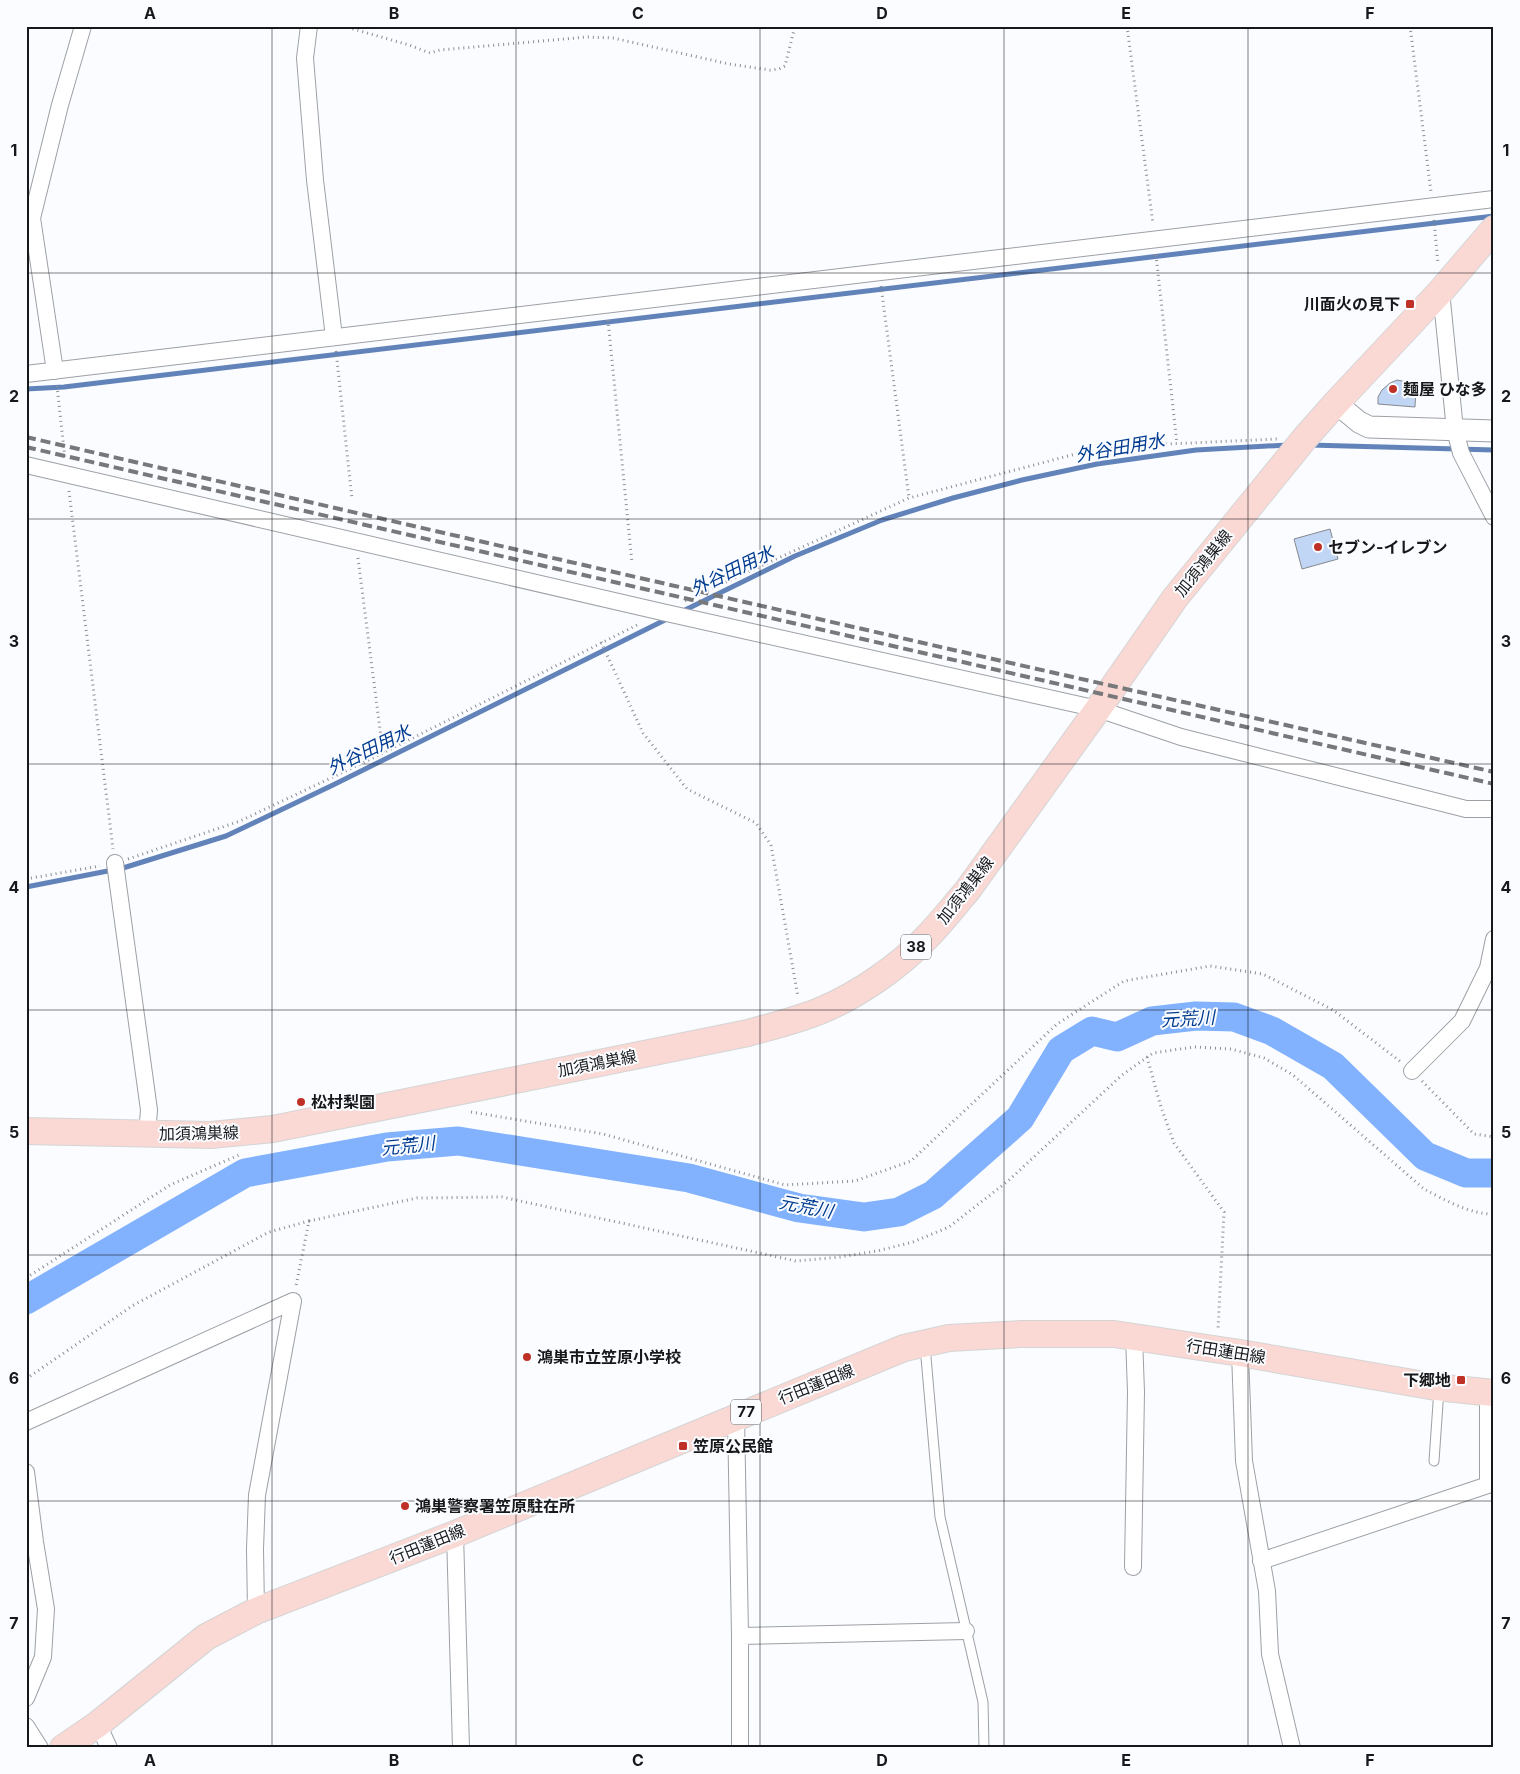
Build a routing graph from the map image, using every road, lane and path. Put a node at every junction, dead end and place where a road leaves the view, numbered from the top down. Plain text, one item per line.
1 (83, 26) edge
2 (309, 26) edge
3 (343, 26) edge
4 (795, 26) edge
5 (1128, 26) edge
6 (1410, 26) edge
7 (1494, 199) edge
8 (1432, 206) junction
9 (1494, 229) edge
10 (1154, 239) junction
11 (880, 273) junction
12 (1440, 290) junction
13 (606, 305) junction
14 (334, 337) junction
15 (55, 371) junction
16 (26, 374) edge
17 (1336, 403) junction
18 (1455, 430) junction
19 (1494, 431) edge
20 (1305, 438) junction
21 (1177, 444) junction
22 (26, 465) edge
23 (67, 475) junction
24 (909, 498) junction
25 (352, 500) dead end
26 (1494, 517) edge
27 (356, 542) junction
28 (632, 563) dead end
29 (662, 612) junction
30 (601, 642) junction
31 (1098, 709) junction
32 (383, 753) junction
33 (1494, 809) edge
34 (115, 863) junction
35 (26, 880) edge
36 (1494, 939) edge
37 (804, 1017) junction
38 (1147, 1057) junction
39 (1412, 1071) junction
40 (445, 1094) junction
41 (26, 1131) edge
42 (147, 1134) junction
43 (1494, 1137) edge
44 (243, 1153) dead end
45 (1494, 1214) edge
46 (310, 1221) junction
47 (26, 1278) edge
48 (293, 1300) junction
49 (1134, 1337) junction
50 (925, 1344) junction
51 (1229, 1352) junction
52 (26, 1379) edge
53 (1439, 1388) junction
54 (1491, 1393) edge
55 (736, 1416) junction
56 (26, 1422) edge
57 (1434, 1461) dead end
58 (26, 1472) edge
59 (455, 1534) junction
60 (1261, 1561) junction
61 (1133, 1567) dead end
62 (256, 1612) junction
63 (966, 1630) junction
64 (740, 1636) junction
65 (26, 1698) edge
66 (98, 1724) junction
67 (26, 1726) edge
68 (40, 1748) edge
69 (63, 1748) edge
70 (109, 1748) edge
71 (461, 1748) edge
72 (740, 1748) edge
73 (984, 1748) edge
74 (1292, 1748) edge

1 - 15 street
2 - 14 street
3 - 4 path
5 - 10 path
6 - 8 path
7 - 8 street
8 - 10 street
8 - 12 path
9 - 12 main road, 加須鴻巣線 / 38
10 - 11 street
10 - 21 path
11 - 13 street
11 - 24 path
12 - 17 main road, 加須鴻巣線 / 38
12 - 18 street
13 - 14 street
13 - 28 path
14 - 15 street
14 - 25 path
15 - 16 street
15 - 23 path
17 - 18 street
17 - 20 main road, 加須鴻巣線 / 38
18 - 19 street
18 - 26 street
20 - 21 path
20 - 31 main road, 加須鴻巣線 / 38
21 - 24 path
22 - 23 street
23 - 27 street
23 - 34 path
24 - 29 path
27 - 29 street
27 - 32 path
29 - 30 path
29 - 31 street
30 - 32 path
30 - 37 path
31 - 33 street
31 - 37 main road, 加須鴻巣線 / 38
32 - 34 path
34 - 35 path
34 - 42 street
36 - 39 street
37 - 40 main road, 加須鴻巣線 / 38
38 - 45 path
38 - 46 path
38 - 51 path
39 - 40 path
39 - 43 path
40 - 42 main road, 加須鴻巣線 / 38
41 - 42 main road, 加須鴻巣線 / 38
44 - 47 path
46 - 48 path
46 - 52 path
48 - 56 street
48 - 62 street
49 - 50 main road, 行田蓮田線 / 77
49 - 51 main road, 行田蓮田線 / 77
49 - 61 street
50 - 55 main road, 行田蓮田線 / 77
50 - 63 lane
51 - 53 main road, 行田蓮田線 / 77
51 - 60 street
53 - 54 main road, 行田蓮田線 / 77
53 - 57 lane
54 - 60 street
55 - 59 main road, 行田蓮田線 / 77
55 - 64 street
58 - 65 street
59 - 62 main road, 行田蓮田線 / 77
59 - 71 street
60 - 74 street
62 - 66 main road, 行田蓮田線 / 77
63 - 64 street
63 - 73 lane
64 - 72 street
66 - 69 main road, 行田蓮田線 / 77
66 - 70 street
67 - 68 street

